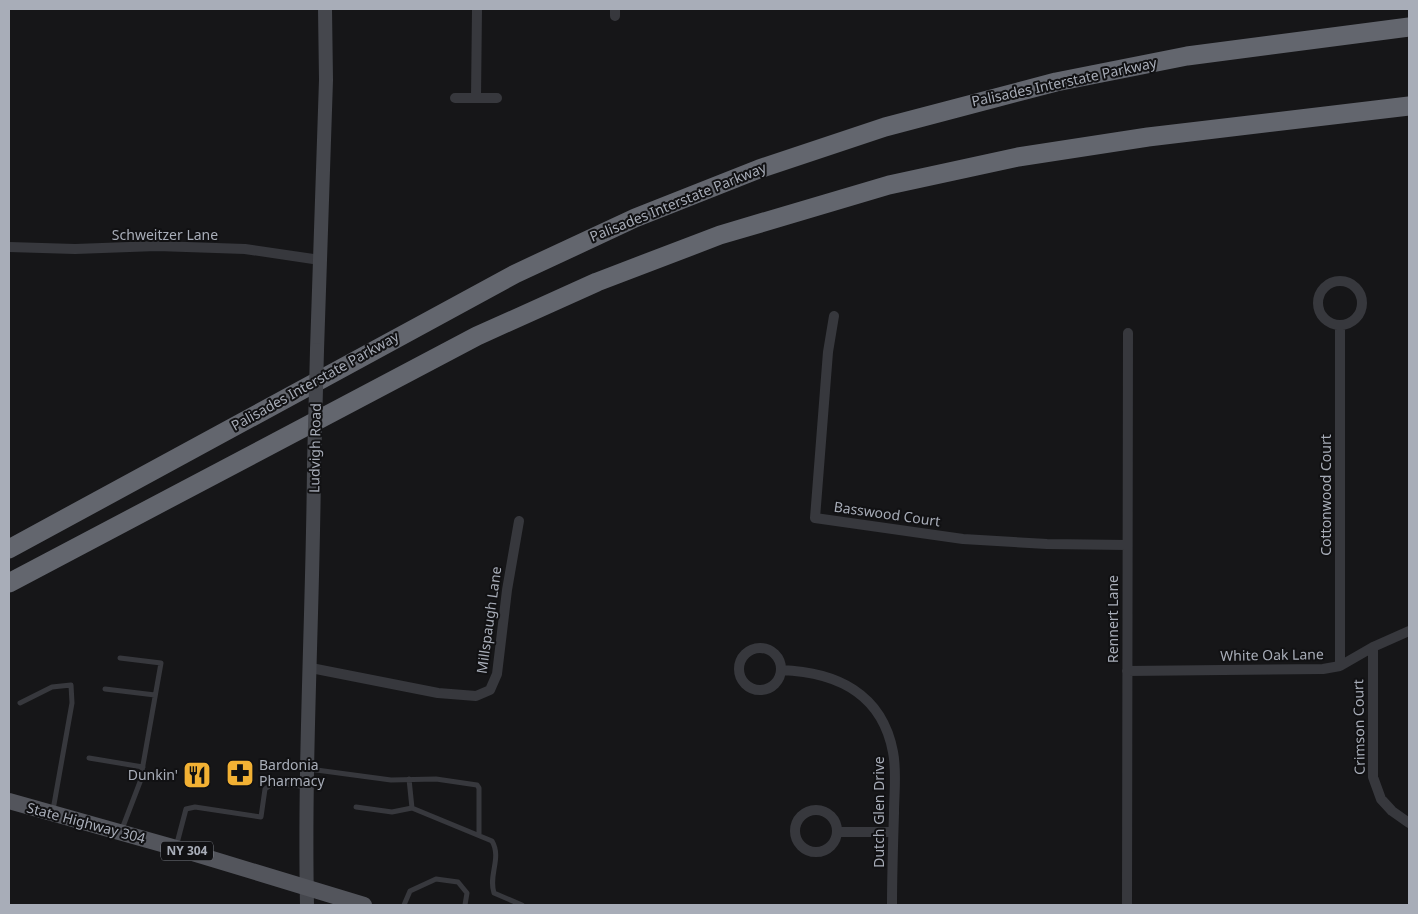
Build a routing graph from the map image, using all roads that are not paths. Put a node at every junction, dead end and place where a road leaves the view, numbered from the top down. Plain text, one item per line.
1 (325, 9) edge
2 (477, 9) edge
3 (1409, 27) edge
4 (455, 98) dead end
5 (476, 98) junction
6 (497, 98) dead end
7 (1409, 106) edge
8 (9, 247) edge
9 (320, 260) junction
10 (834, 316) dead end
11 (1340, 325) junction
12 (1128, 333) dead end
13 (519, 521) dead end
14 (1127, 545) junction
15 (9, 549) edge
16 (9, 583) edge
17 (1409, 632) edge
18 (1373, 647) junction
19 (120, 658) dead end
20 (1340, 666) junction
21 (311, 668) junction
22 (781, 670) junction
23 (1127, 670) junction
24 (105, 689) dead end
25 (155, 695) junction
26 (20, 703) dead end
27 (89, 758) dead end
28 (143, 767) junction
29 (306, 769) junction
30 (409, 779) junction
31 (306, 787) junction
32 (9, 801) edge
33 (356, 808) dead end
34 (412, 808) junction
35 (52, 813) junction
36 (1409, 823) edge
37 (121, 832) junction
38 (837, 832) junction
39 (893, 832) junction
40 (479, 835) junction
41 (176, 848) junction
42 (307, 887) junction
43 (307, 905) edge
44 (364, 905) edge
45 (404, 905) edge
46 (465, 905) edge
47 (522, 905) edge
48 (892, 905) edge
49 (1127, 905) edge

1 - 9 street, Ludvigh Road
2 - 5 street
3 - 15 highway, Palisades Interstate Parkway
4 - 5 street
5 - 6 street
7 - 16 highway
8 - 9 street, Schweitzer Lane
9 - 21 street, Ludvigh Road, bridge
10 - 14 street, Basswood Court
11 - 11 street
11 - 20 street, Cottonwood Court
12 - 14 street, Rennert Lane
13 - 21 street, Millspaugh Lane
14 - 23 street, Rennert Lane
17 - 18 street, White Oak Lane
18 - 20 street, White Oak Lane
18 - 36 street, Crimson Court
19 - 25 lane
20 - 23 street, White Oak Lane
21 - 29 street, Ludvigh Road
22 - 22 street
22 - 39 street, Dutch Glen Drive
23 - 49 street, Rennert Lane
24 - 25 lane
25 - 28 lane
26 - 35 lane
27 - 28 lane
28 - 37 lane
29 - 30 lane
29 - 31 street, Ludvigh Road
30 - 34 lane
30 - 40 lane
31 - 41 lane
31 - 42 street, Ludvigh Road
32 - 35 main road, State Highway 304 / NY 304
33 - 34 lane
34 - 40 lane
35 - 37 main road, State Highway 304 / NY 304
37 - 41 main road, State Highway 304 / NY 304
38 - 38 street
38 - 39 street
39 - 48 street, Dutch Glen Drive
40 - 47 lane
41 - 42 main road, State Highway 304 / NY 304
42 - 43 street, Ludvigh Road
42 - 44 main road, State Highway 304 / NY 304
45 - 46 lane

